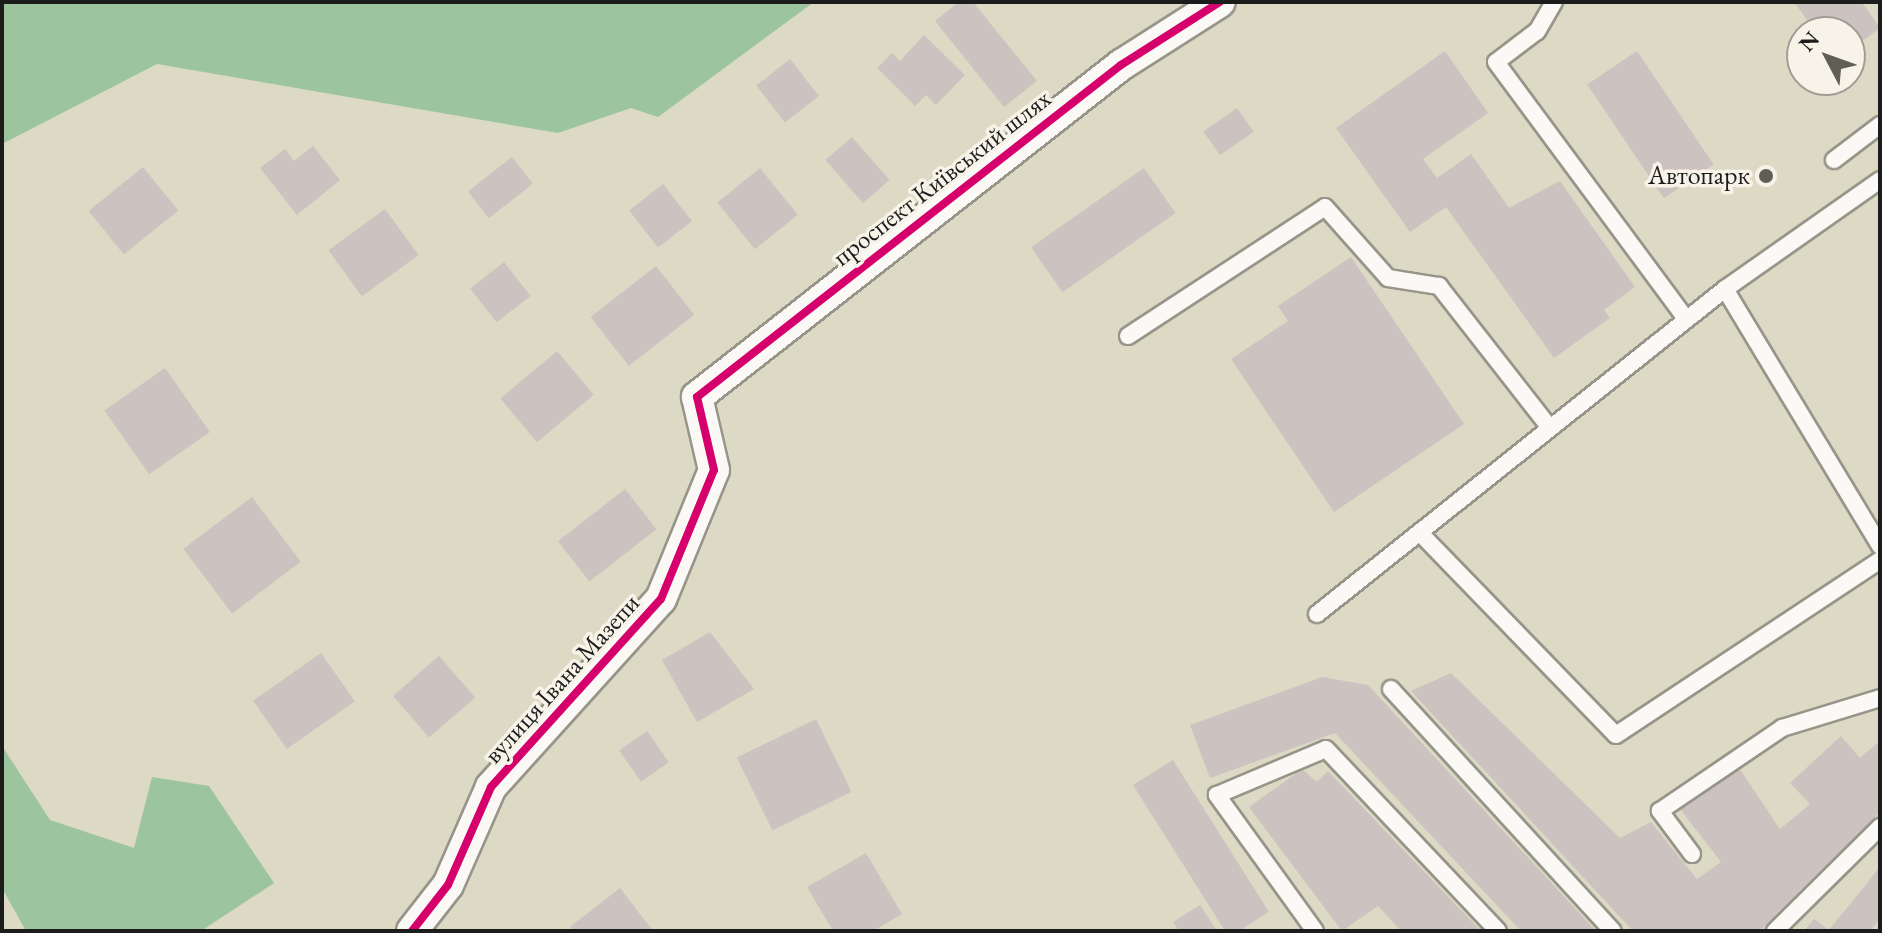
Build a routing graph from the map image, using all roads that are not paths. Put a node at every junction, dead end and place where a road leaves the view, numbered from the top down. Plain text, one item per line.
1 (1220, 2) edge
2 (1554, 2) edge
3 (1880, 125) edge
4 (1834, 160) dead end
5 (1880, 180) edge
6 (1725, 289) junction
7 (1686, 319) junction
8 (1128, 336) dead end
9 (697, 397) joint
10 (1550, 428) junction
11 (1420, 533) junction
12 (1880, 546) edge
13 (1880, 560) edge
14 (1317, 614) dead end
15 (1391, 689) dead end
16 (1880, 698) edge
17 (1880, 827) edge
18 (1692, 854) dead end
19 (1312, 930) edge
20 (412, 931) edge
21 (1498, 931) edge
22 (1613, 931) edge
23 (1775, 931) edge

1 - 9 street, проспект Київський шлях
2 - 7 lane
3 - 4 lane
5 - 6 lane
6 - 7 lane
6 - 12 lane
7 - 10 lane
8 - 10 lane
9 - 20 street, вулиця Івана Мазепи
10 - 11 lane
11 - 13 lane
11 - 14 lane
15 - 22 lane
16 - 18 lane
17 - 23 lane
19 - 21 lane

